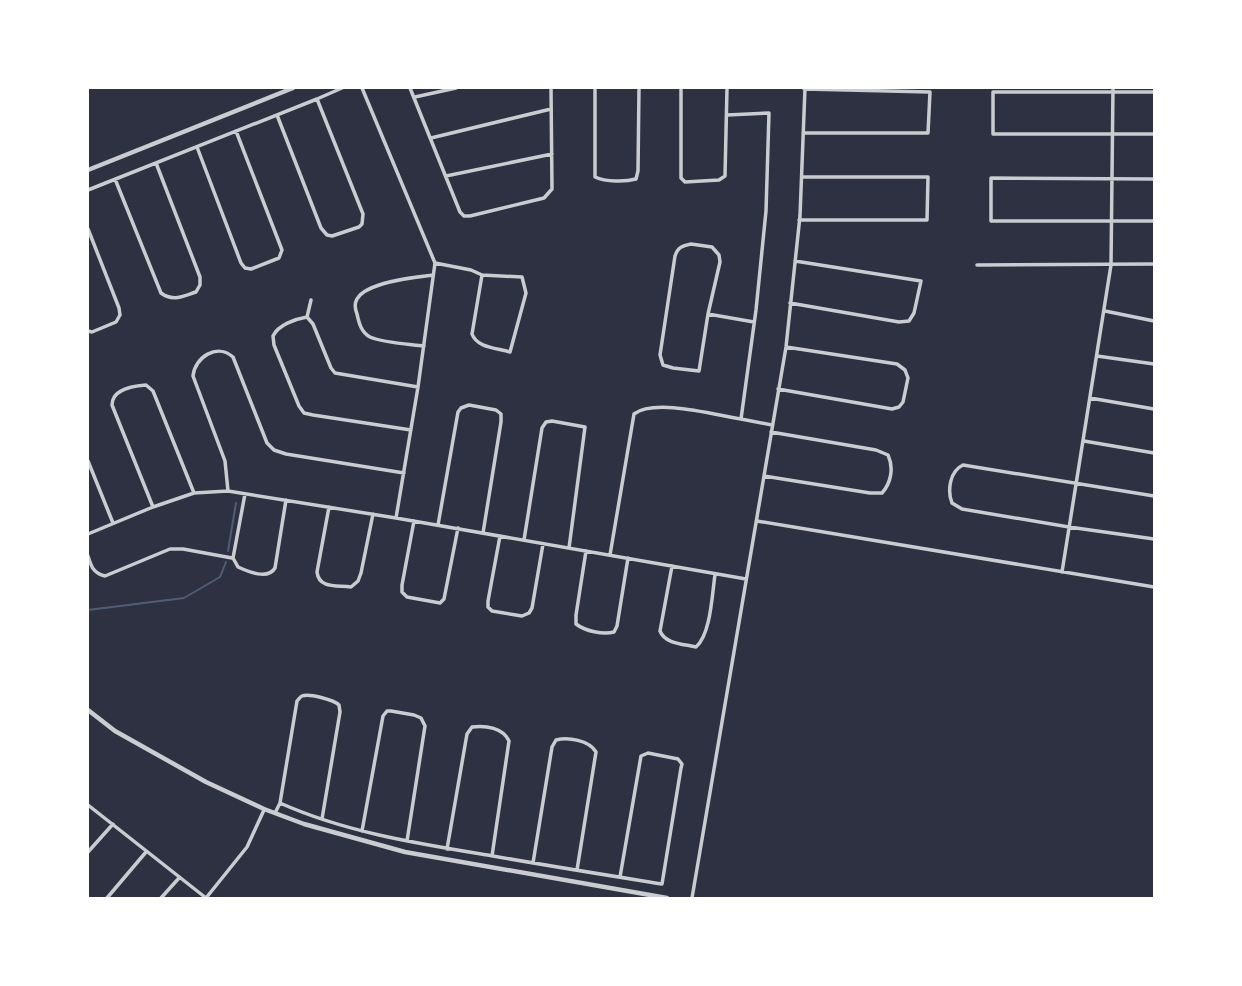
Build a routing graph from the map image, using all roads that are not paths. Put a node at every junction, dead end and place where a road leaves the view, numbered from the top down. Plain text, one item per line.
1 (293, 88) edge
2 (342, 88) edge
3 (362, 88) edge
4 (411, 88) edge
5 (456, 88) edge
6 (551, 88) edge
7 (595, 88) edge
8 (639, 88) edge
9 (681, 88) edge
10 (727, 88) edge
11 (804, 88) edge
12 (1113, 90) edge
13 (1154, 92) edge
14 (415, 97) junction
15 (317, 99) junction
16 (551, 109) junction
17 (277, 115) junction
18 (726, 115) junction
19 (236, 131) junction
20 (803, 133) junction
21 (1113, 134) junction
22 (1154, 134) edge
23 (431, 138) junction
24 (197, 146) junction
25 (552, 154) junction
26 (156, 163) junction
27 (88, 170) edge
28 (446, 176) junction
29 (802, 177) junction
30 (115, 179) junction
31 (1112, 179) junction
32 (1154, 179) edge
33 (88, 190) edge
34 (799, 220) junction
35 (1113, 221) junction
36 (1154, 221) edge
37 (88, 229) edge
38 (795, 261) junction
39 (435, 263) junction
40 (1154, 264) edge
41 (977, 265) dead end
42 (1111, 265) junction
43 (433, 275) junction
44 (482, 275) junction
45 (311, 300) dead end
46 (790, 303) junction
47 (1105, 311) junction
48 (708, 314) junction
49 (307, 317) junction
50 (1154, 321) edge
51 (754, 322) junction
52 (88, 331) edge
53 (424, 346) junction
54 (786, 347) junction
55 (1097, 356) junction
56 (1154, 364) edge
57 (418, 387) junction
58 (778, 389) junction
59 (1090, 398) junction
60 (1154, 409) edge
61 (741, 419) junction
62 (772, 425) junction
63 (411, 430) junction
64 (771, 432) junction
65 (1083, 441) junction
66 (1154, 453) edge
67 (88, 461) edge
68 (404, 473) junction
69 (764, 476) junction
70 (1076, 484) junction
71 (228, 491) junction
72 (194, 493) junction
73 (245, 494) junction
74 (1154, 496) edge
75 (286, 500) junction
76 (153, 507) junction
77 (329, 507) junction
78 (373, 514) junction
79 (396, 518) junction
80 (414, 521) junction
81 (757, 521) junction
82 (113, 523) junction
83 (438, 525) junction
84 (1069, 527) junction
85 (458, 528) junction
86 (482, 533) junction
87 (88, 534) edge
88 (500, 536) junction
89 (1154, 539) edge
90 (524, 540) junction
91 (543, 544) junction
92 (569, 548) junction
93 (586, 551) junction
94 (610, 555) junction
95 (88, 556) edge
96 (233, 558) junction
97 (628, 558) junction
98 (672, 566) junction
99 (1062, 572) junction
100 (715, 574) junction
101 (747, 579) junction
102 (1154, 587) edge
103 (88, 710) edge
104 (280, 803) junction
105 (88, 805) edge
106 (264, 809) junction
107 (275, 813) junction
108 (322, 819) junction
109 (113, 824) junction
110 (362, 831) junction
111 (407, 841) junction
112 (447, 849) junction
113 (146, 851) junction
114 (88, 852) edge
115 (492, 856) junction
116 (533, 863) junction
117 (577, 870) junction
118 (620, 877) junction
119 (178, 878) junction
120 (107, 898) edge
121 (161, 898) edge
122 (206, 898) edge
123 (667, 898) edge
124 (692, 898) edge

1 - 27 street
2 - 15 street
3 - 39 street
4 - 14 street
5 - 14 street
6 - 16 street
7 - 8 street
9 - 18 street
10 - 18 street
11 - 20 street
11 - 20 street
12 - 13 street
12 - 21 street
12 - 21 street
14 - 23 street
15 - 17 street
15 - 17 street
16 - 23 street
16 - 25 street
17 - 19 street
18 - 51 street
19 - 24 street
19 - 24 street
20 - 29 street
21 - 22 street
21 - 31 street
23 - 28 street
24 - 26 street
25 - 28 street
25 - 28 street
26 - 30 street
26 - 30 street
29 - 34 street
29 - 34 street
30 - 33 street
31 - 32 street
31 - 35 street
31 - 35 street
34 - 38 street
35 - 36 street
35 - 42 street
37 - 52 street
38 - 46 street
38 - 46 street
39 - 43 street
39 - 44 street
40 - 42 street
41 - 42 street
42 - 47 street
43 - 53 street
43 - 53 street
44 - 44 street
45 - 49 street
46 - 54 street
47 - 50 street
47 - 55 street
48 - 48 street
48 - 51 street
49 - 57 street
49 - 63 street
51 - 61 street
53 - 57 street
54 - 58 street
54 - 58 street
55 - 56 street
55 - 59 street
57 - 63 street
58 - 62 street
59 - 60 street
59 - 65 street
61 - 62 street
61 - 94 street
62 - 64 street
63 - 68 street
64 - 69 street
64 - 69 street
65 - 66 street
65 - 70 street
67 - 82 street
68 - 71 street
68 - 79 street
69 - 81 street
70 - 74 street
70 - 84 street
70 - 84 street
71 - 72 street
71 - 73 street
72 - 76 street
72 - 76 street
73 - 75 street
73 - 96 street
75 - 77 street
75 - 96 street
76 - 82 street
77 - 78 street
77 - 78 street
78 - 79 street
79 - 80 street
80 - 83 street
80 - 85 street
81 - 99 street
81 - 101 street
82 - 87 street
83 - 85 street
83 - 86 street
84 - 89 street
84 - 99 street
85 - 86 street
86 - 88 street
88 - 90 street
88 - 91 street
90 - 91 street
90 - 92 street
91 - 92 street
92 - 93 street
93 - 94 street
93 - 97 street
94 - 97 street
95 - 96 street
97 - 98 street
98 - 100 street
98 - 100 street
99 - 102 street
100 - 101 street
101 - 124 street
103 - 106 street
104 - 107 street
104 - 108 street
104 - 108 street
105 - 109 street
106 - 107 street
106 - 122 street
107 - 123 street
108 - 110 street
109 - 113 street
109 - 114 street
110 - 111 street
110 - 111 street
111 - 112 street
112 - 115 street
112 - 115 street
113 - 119 street
113 - 120 street
115 - 116 street
116 - 117 street
116 - 117 street
117 - 118 street
118 - 118 street
119 - 121 street
119 - 122 street

